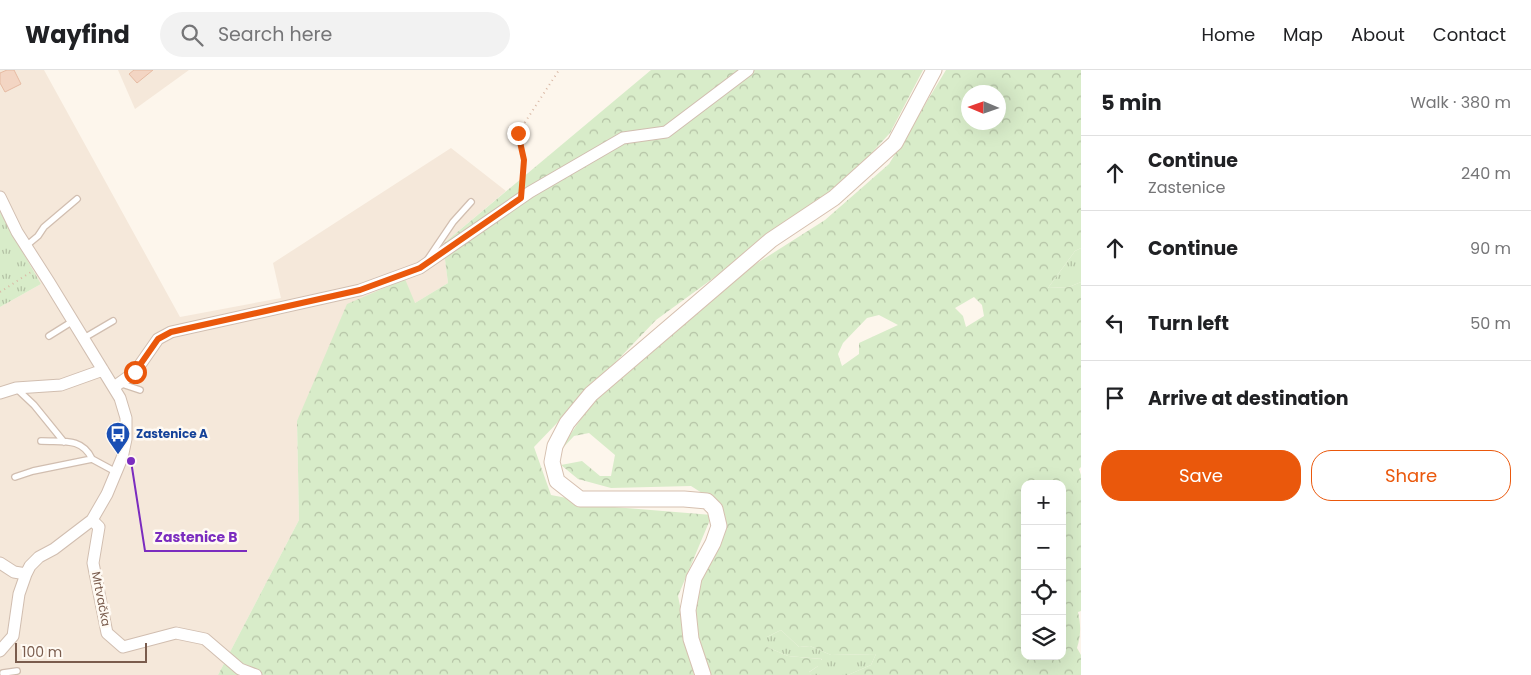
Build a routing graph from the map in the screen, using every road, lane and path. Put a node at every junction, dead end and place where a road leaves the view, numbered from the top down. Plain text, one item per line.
1 (559, 70) edge
2 (748, 70) edge
3 (934, 70) edge
4 (0, 197) edge
5 (521, 198) junction
6 (77, 199) dead end
7 (472, 202) dead end
8 (26, 246) junction
9 (425, 265) junction
10 (39, 266) junction
11 (0, 292) edge
12 (73, 321) junction
13 (113, 321) dead end
14 (49, 336) dead end
15 (84, 338) junction
16 (103, 370) junction
17 (117, 385) junction
18 (16, 388) junction
19 (140, 390) dead end
20 (0, 393) edge
21 (41, 441) dead end
22 (64, 442) junction
23 (92, 459) junction
24 (116, 472) junction
25 (15, 477) dead end
26 (92, 520) junction
27 (0, 563) edge
28 (26, 574) junction
29 (0, 651) edge
30 (17, 671) dead end
31 (2, 672) edge
32 (256, 675) edge
33 (703, 675) edge

1 - 5 path
2 - 5 street
3 - 33 main road
4 - 8 street
5 - 9 street
6 - 8 lane
7 - 9 lane
8 - 10 street
9 - 17 street
10 - 11 path
10 - 12 street
12 - 14 lane
12 - 15 street
13 - 15 lane
15 - 16 street
16 - 17 street
16 - 18 street
17 - 19 lane
17 - 24 street
18 - 20 street
18 - 22 lane
21 - 22 lane
22 - 23 lane
23 - 24 lane
23 - 25 lane
24 - 26 street
26 - 28 street
26 - 32 street, Mrtvačka
27 - 28 street
28 - 29 street
30 - 31 lane

